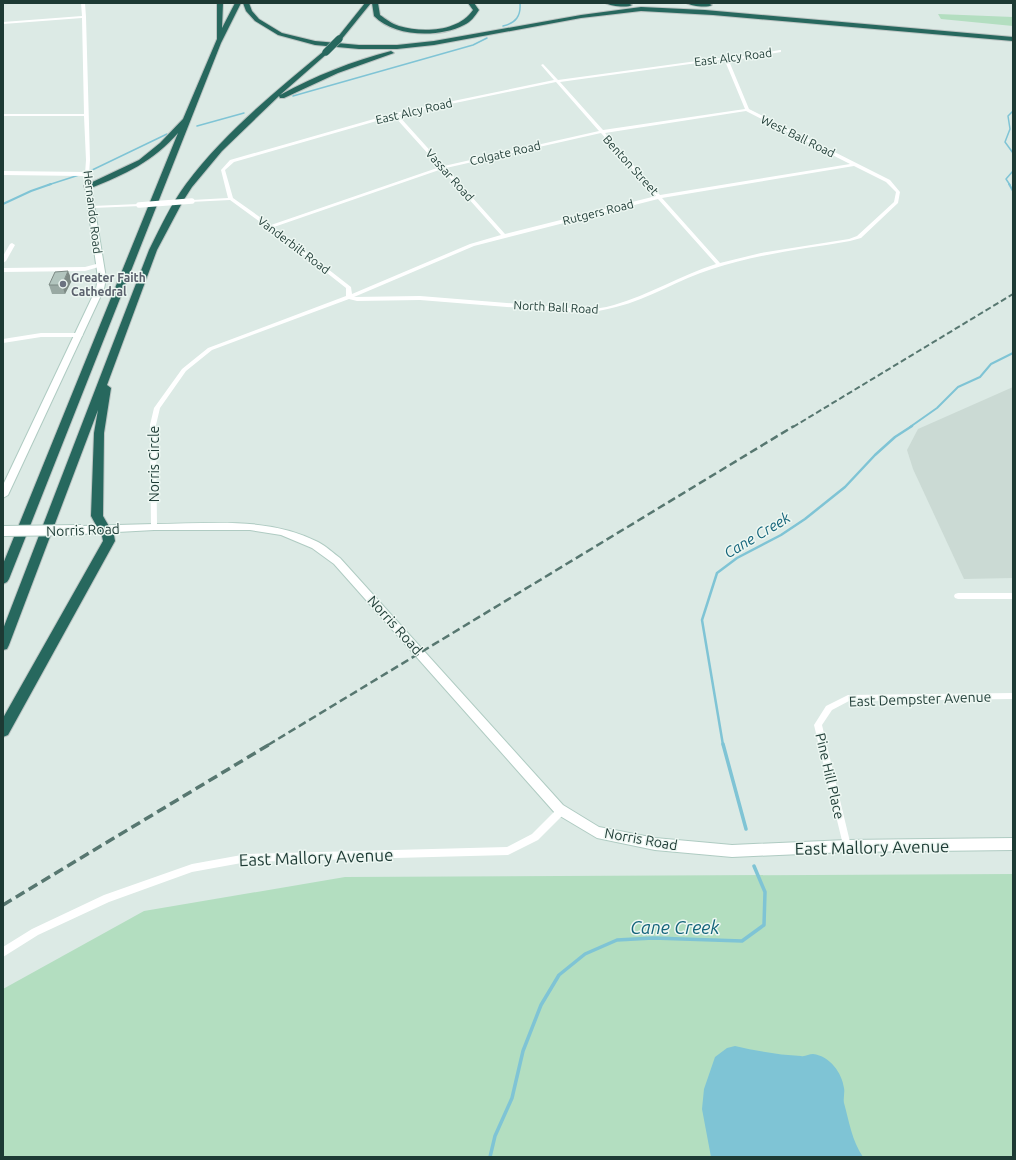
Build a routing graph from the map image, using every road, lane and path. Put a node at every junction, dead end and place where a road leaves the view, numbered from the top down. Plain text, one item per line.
1 (83, 3) edge
2 (220, 3) edge
3 (238, 3) edge
4 (246, 3) edge
5 (368, 3) edge
6 (375, 3) edge
7 (471, 3) edge
8 (608, 3) edge
9 (689, 3) edge
10 (715, 5) dead end
11 (712, 13) junction
12 (84, 17) junction
13 (3, 23) edge
14 (1013, 39) edge
15 (449, 41) junction
16 (218, 43) junction
17 (780, 51) dead end
18 (727, 60) junction
19 (543, 65) dead end
20 (558, 81) junction
21 (747, 110) junction
22 (256, 112) junction
23 (189, 114) junction
24 (395, 114) junction
25 (3, 115) edge
26 (86, 115) junction
27 (601, 132) junction
28 (856, 164) junction
29 (443, 167) junction
30 (3, 174) edge
31 (87, 174) junction
32 (88, 186) junction
33 (895, 189) joint
34 (659, 197) junction
35 (231, 199) junction
36 (92, 207) junction
37 (272, 226) junction
38 (504, 236) junction
39 (12, 245) dead end
40 (3, 261) edge
41 (100, 265) junction
42 (719, 265) junction
43 (4, 271) edge
44 (349, 297) junction
45 (80, 335) junction
46 (3, 341) edge
47 (210, 349) joint
48 (108, 370) junction
49 (3, 495) edge
50 (154, 527) junction
51 (105, 529) junction
52 (3, 531) edge
53 (3, 579) edge
54 (958, 596) dead end
55 (1013, 596) edge
56 (3, 645) edge
57 (1013, 696) edge
58 (828, 708) joint
59 (3, 731) edge
60 (561, 811) junction
61 (1013, 844) edge
62 (847, 846) junction
63 (732, 851) joint
64 (3, 952) edge

1 - 12 street, Hernando Road
2 - 16 highway
3 - 16 highway
4 - 15 highway
5 - 22 highway, bridge
6 - 7 highway
8 - 11 highway
9 - 10 highway
11 - 14 highway
11 - 15 highway
12 - 13 street
12 - 26 street, Hernando Road
15 - 22 highway
16 - 23 highway
17 - 18 street, East Alcy Road
18 - 20 street, East Alcy Road
18 - 21 street, West Ball Road
19 - 20 street, Benton Street
20 - 24 street, East Alcy Road
20 - 27 street, Benton Street
21 - 27 street, Colgate Road
21 - 28 street, West Ball Road
22 - 48 highway
23 - 32 highway
23 - 53 highway
24 - 29 street, Vassar Road
24 - 35 street, East Alcy Road
25 - 26 street
26 - 31 street, Hernando Road
27 - 29 street, Colgate Road
27 - 34 street, Benton Street
28 - 33 street, West Ball Road
28 - 34 street, Rutgers Road
29 - 37 street, Colgate Road
29 - 38 street, Vassar Road
30 - 31 street
31 - 32 street, Hernando Road
32 - 36 main road, Hernando Road
33 - 42 street, North Ball Road
34 - 38 street, Rutgers Road
34 - 42 street, Benton Street
35 - 36 street, bridge
35 - 37 street, Vanderbilt Road
36 - 41 main road, Hernando Road
37 - 44 street, Vanderbilt Road
38 - 44 street, Rutgers Road
39 - 40 street
41 - 43 street
41 - 45 main road, Hernando Road
42 - 44 street, North Ball Road
44 - 47 street, North Ball Road
45 - 46 street
45 - 49 main road, Hernando Road
47 - 50 street, Norris Circle
48 - 51 highway
48 - 56 highway
50 - 51 main road, Norris Road
50 - 60 main road, Norris Road
51 - 52 main road, Norris Road, bridge
51 - 59 highway
54 - 55 street
57 - 58 street, East Dempster Avenue
58 - 62 street, Pine Hill Place
60 - 63 main road, Norris Road
60 - 64 street, East Mallory Avenue
61 - 62 main road, East Mallory Avenue
62 - 63 main road, East Mallory Avenue

